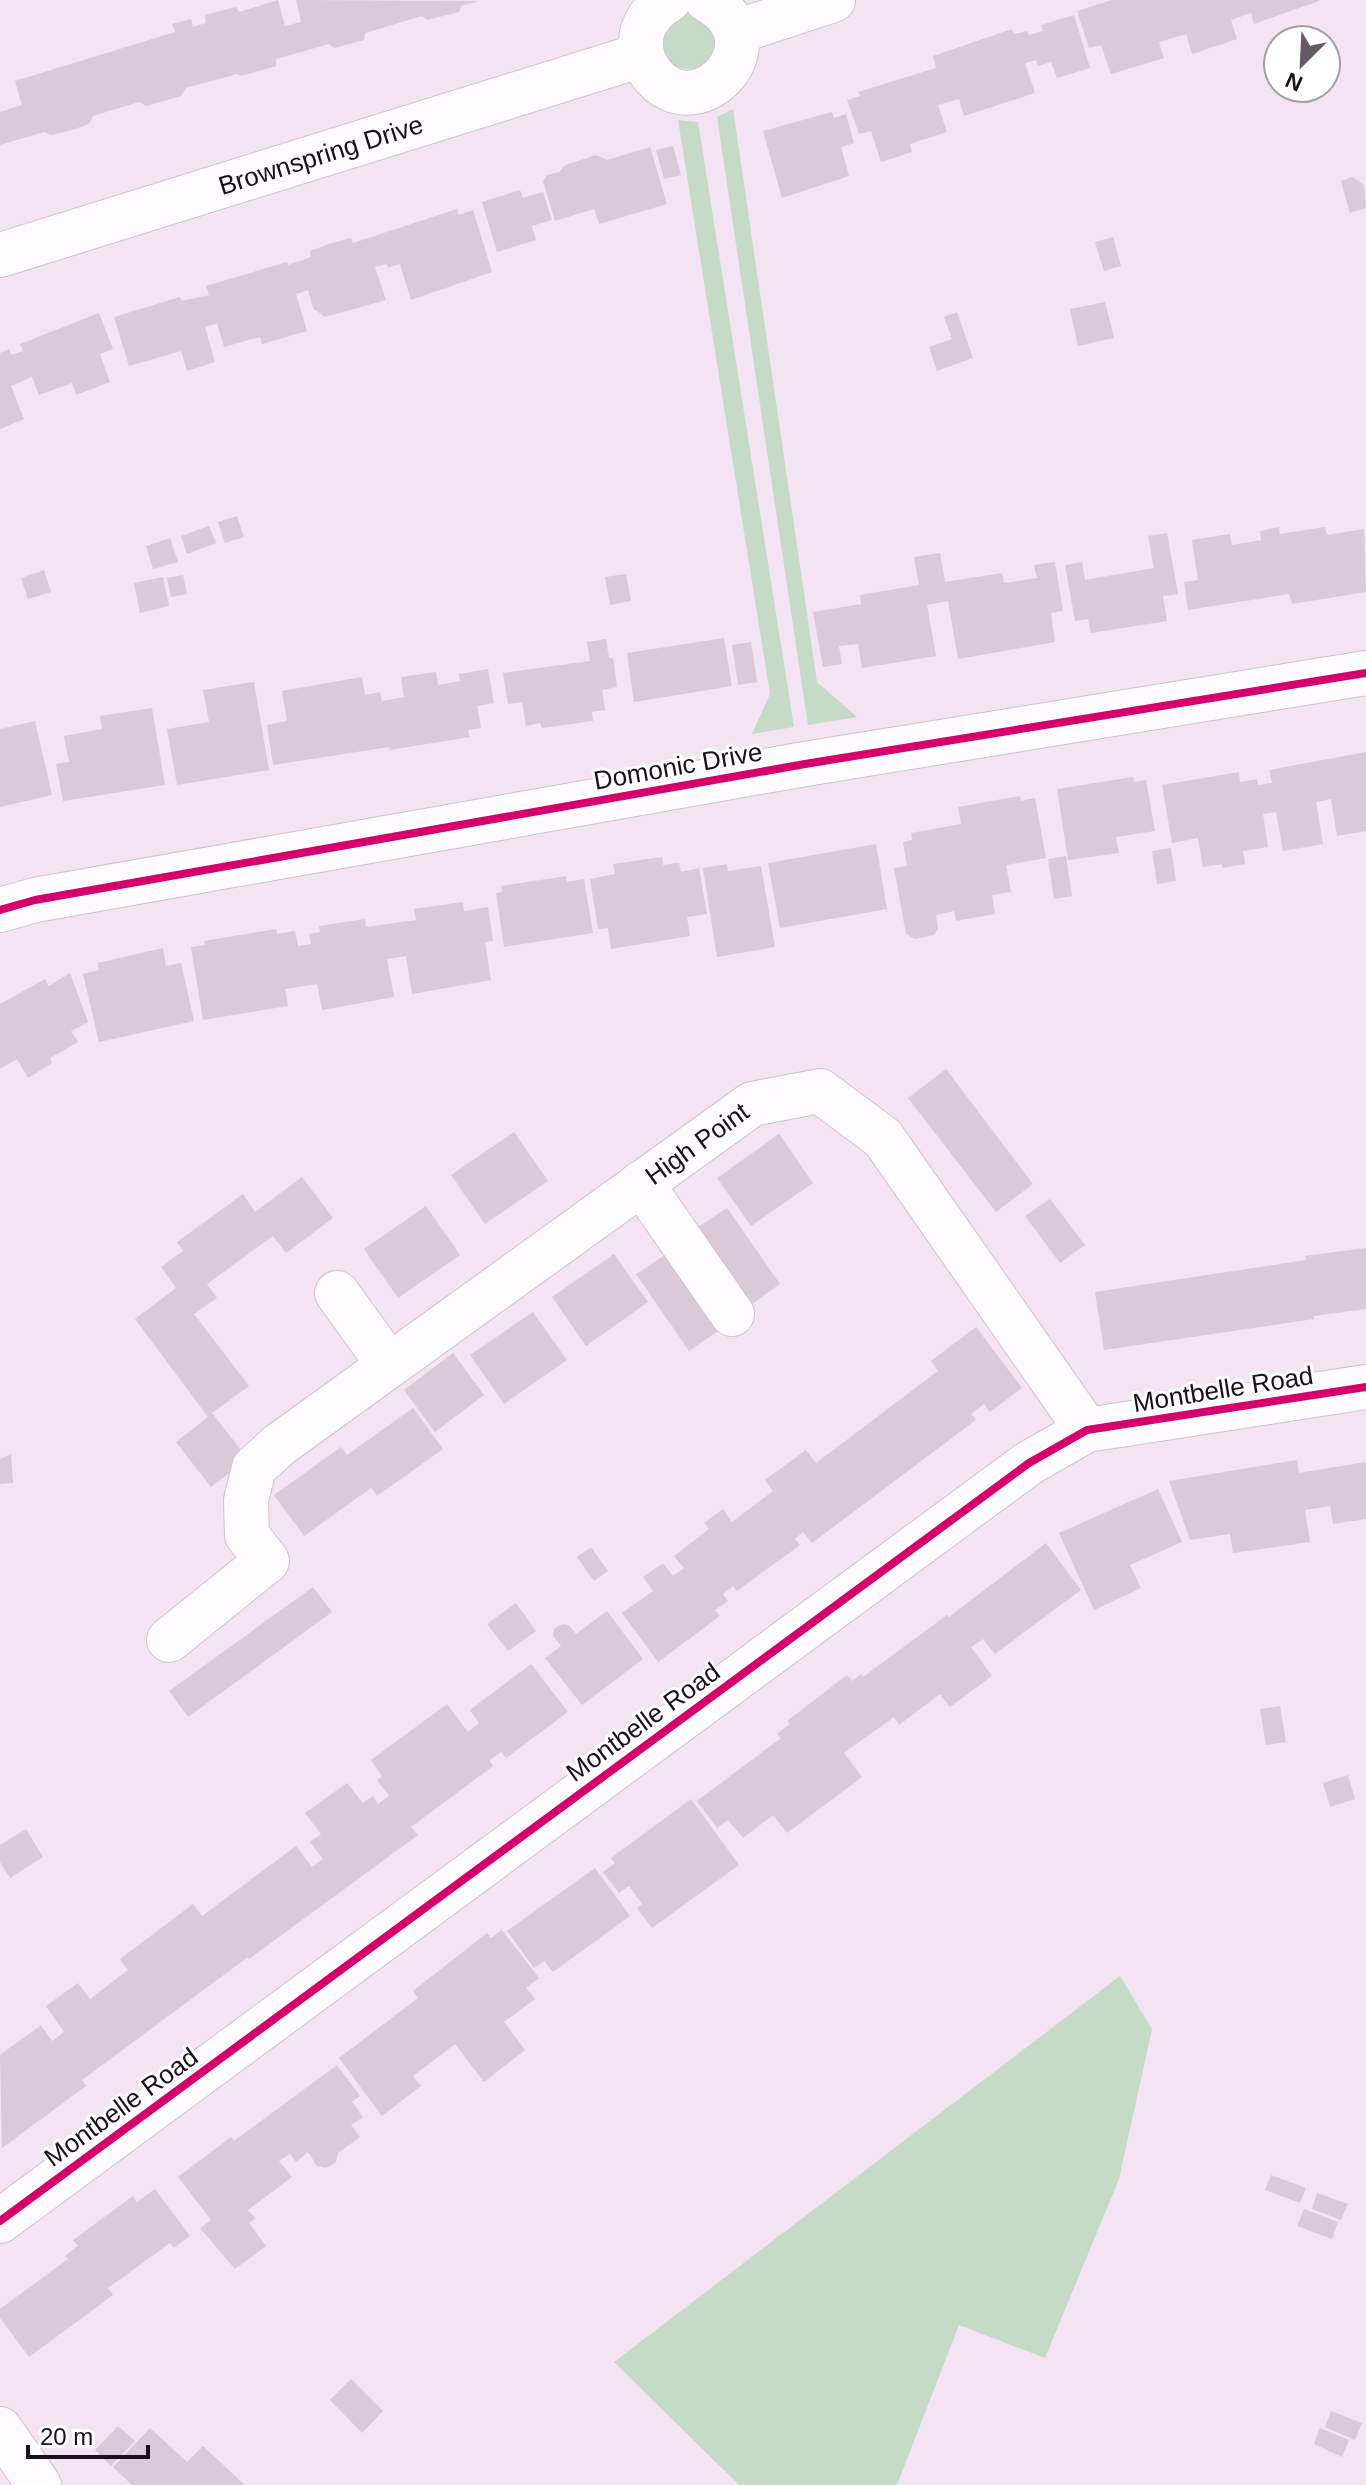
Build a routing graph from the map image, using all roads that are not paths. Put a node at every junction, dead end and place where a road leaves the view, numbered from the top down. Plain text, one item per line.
1 (669, 0) edge
2 (707, 0) edge
3 (833, 0) edge
4 (736, 32) junction
5 (642, 55) junction
6 (0, 255) edge
7 (1366, 673) edge
8 (0, 910) edge
9 (641, 1183) junction
10 (337, 1293) dead end
11 (732, 1314) dead end
12 (389, 1365) junction
13 (1366, 1387) edge
14 (1087, 1430) junction
15 (169, 1640) dead end
16 (0, 2221) edge
17 (0, 2429) edge
18 (39, 2485) edge

1 - 5 street
2 - 4 street
3 - 4 street
4 - 5 street
5 - 6 street, Brownspring Drive
7 - 8 street, Domonic Drive
9 - 11 street
9 - 12 street, High Point
9 - 14 street, High Point
10 - 12 street
12 - 15 street, High Point
13 - 14 street, Montbelle Road
14 - 16 street, Montbelle Road
17 - 18 street

